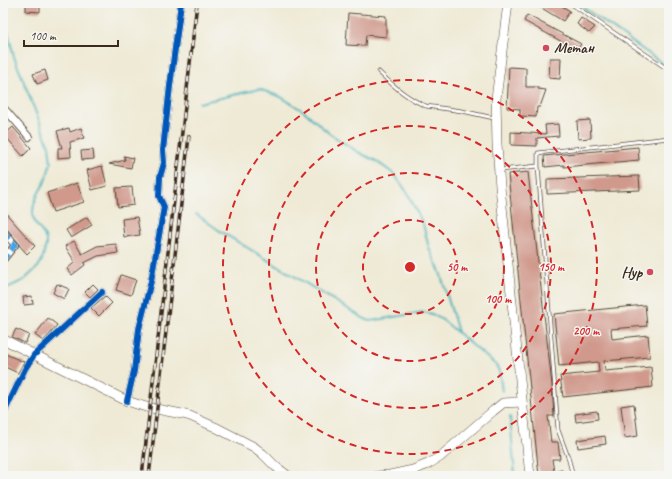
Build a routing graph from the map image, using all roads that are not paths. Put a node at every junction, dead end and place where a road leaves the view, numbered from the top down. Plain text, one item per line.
1 (181, 3) edge
2 (508, 3) edge
3 (570, 3) edge
4 (669, 70) edge
5 (379, 72) dead end
6 (3, 107) edge
7 (496, 118) junction
8 (28, 137) dead end
9 (669, 138) edge
10 (538, 166) junction
11 (499, 170) junction
12 (3, 231) edge
13 (3, 260) edge
14 (102, 292) dead end
15 (3, 339) edge
16 (34, 355) junction
17 (520, 385) junction
18 (127, 401) junction
19 (522, 402) junction
20 (504, 403) junction
21 (3, 415) edge
22 (288, 476) edge
23 (377, 476) edge
24 (530, 476) edge
25 (573, 476) edge

1 - 18 street
2 - 7 main road
3 - 4 lane
5 - 7 lane
6 - 8 street
7 - 11 main road
9 - 10 lane
10 - 11 lane
10 - 25 lane
11 - 17 main road
12 - 13 street
14 - 16 street
15 - 16 main road
16 - 18 main road
16 - 21 street
17 - 19 main road
17 - 20 main road
18 - 22 main road
19 - 20 main road
19 - 24 main road
20 - 23 main road

